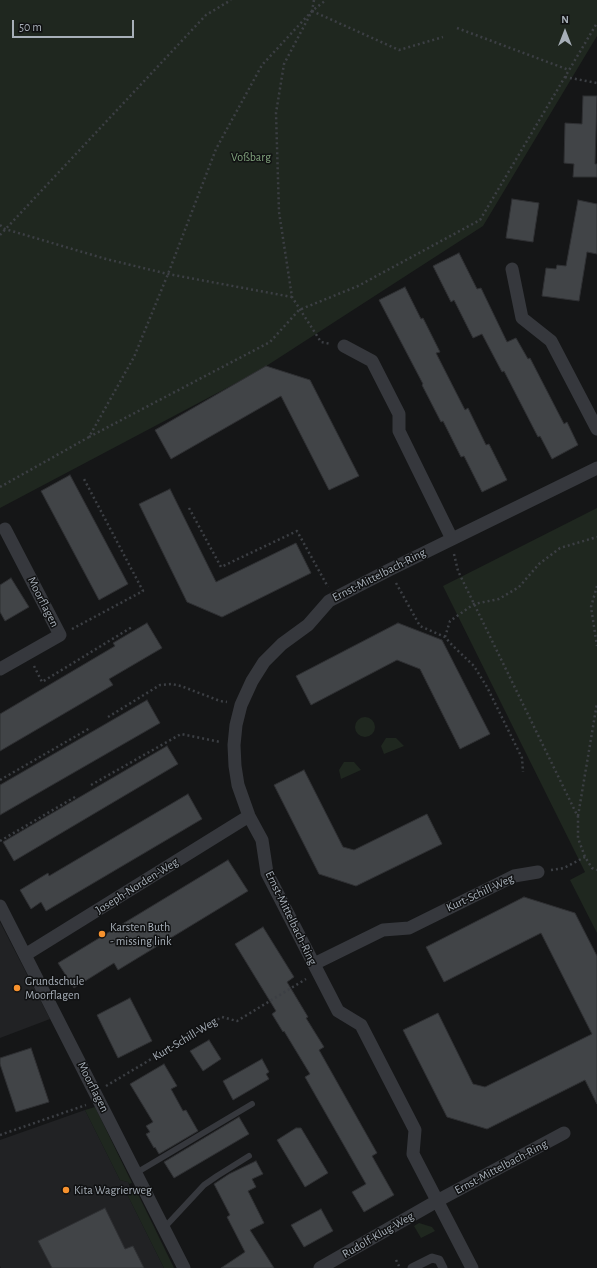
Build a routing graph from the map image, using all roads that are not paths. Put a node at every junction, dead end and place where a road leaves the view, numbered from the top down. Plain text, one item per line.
1 (512, 269) dead end
2 (344, 346) road end
3 (597, 429) edge
4 (597, 468) edge
5 (5, 529) dead end
6 (452, 539) junction
7 (0, 669) edge
8 (249, 816) junction
9 (538, 872) road end
10 (0, 906) edge
11 (25, 955) junction
12 (316, 969) junction
13 (252, 1104) dead end
14 (564, 1133) dead end
15 (249, 1156) dead end
16 (136, 1173) junction
17 (437, 1201) junction
18 (164, 1228) junction
19 (184, 1268) edge
20 (320, 1268) edge
21 (413, 1268) edge
22 (443, 1268) edge
23 (472, 1268) edge

1 - 3 street
2 - 6 street
4 - 6 street, Ernst-Mittelbach-Ring
5 - 7 street, Moorflagen
6 - 8 street, Ernst-Mittelbach-Ring
8 - 11 street, Joseph-Norden-Weg
8 - 12 street, Ernst-Mittelbach-Ring
9 - 12 street, Kurt-Schill-Weg
10 - 11 street, Moorflagen
11 - 16 street, Moorflagen
12 - 17 street, Ernst-Mittelbach-Ring
13 - 16 lane
14 - 17 street, Ernst-Mittelbach-Ring
15 - 18 lane
16 - 18 street, Moorflagen
17 - 20 street, Rudolf-Klug-Weg
17 - 23 street, Ernst-Mittelbach-Ring
18 - 19 street, Moorflagen
21 - 22 street

